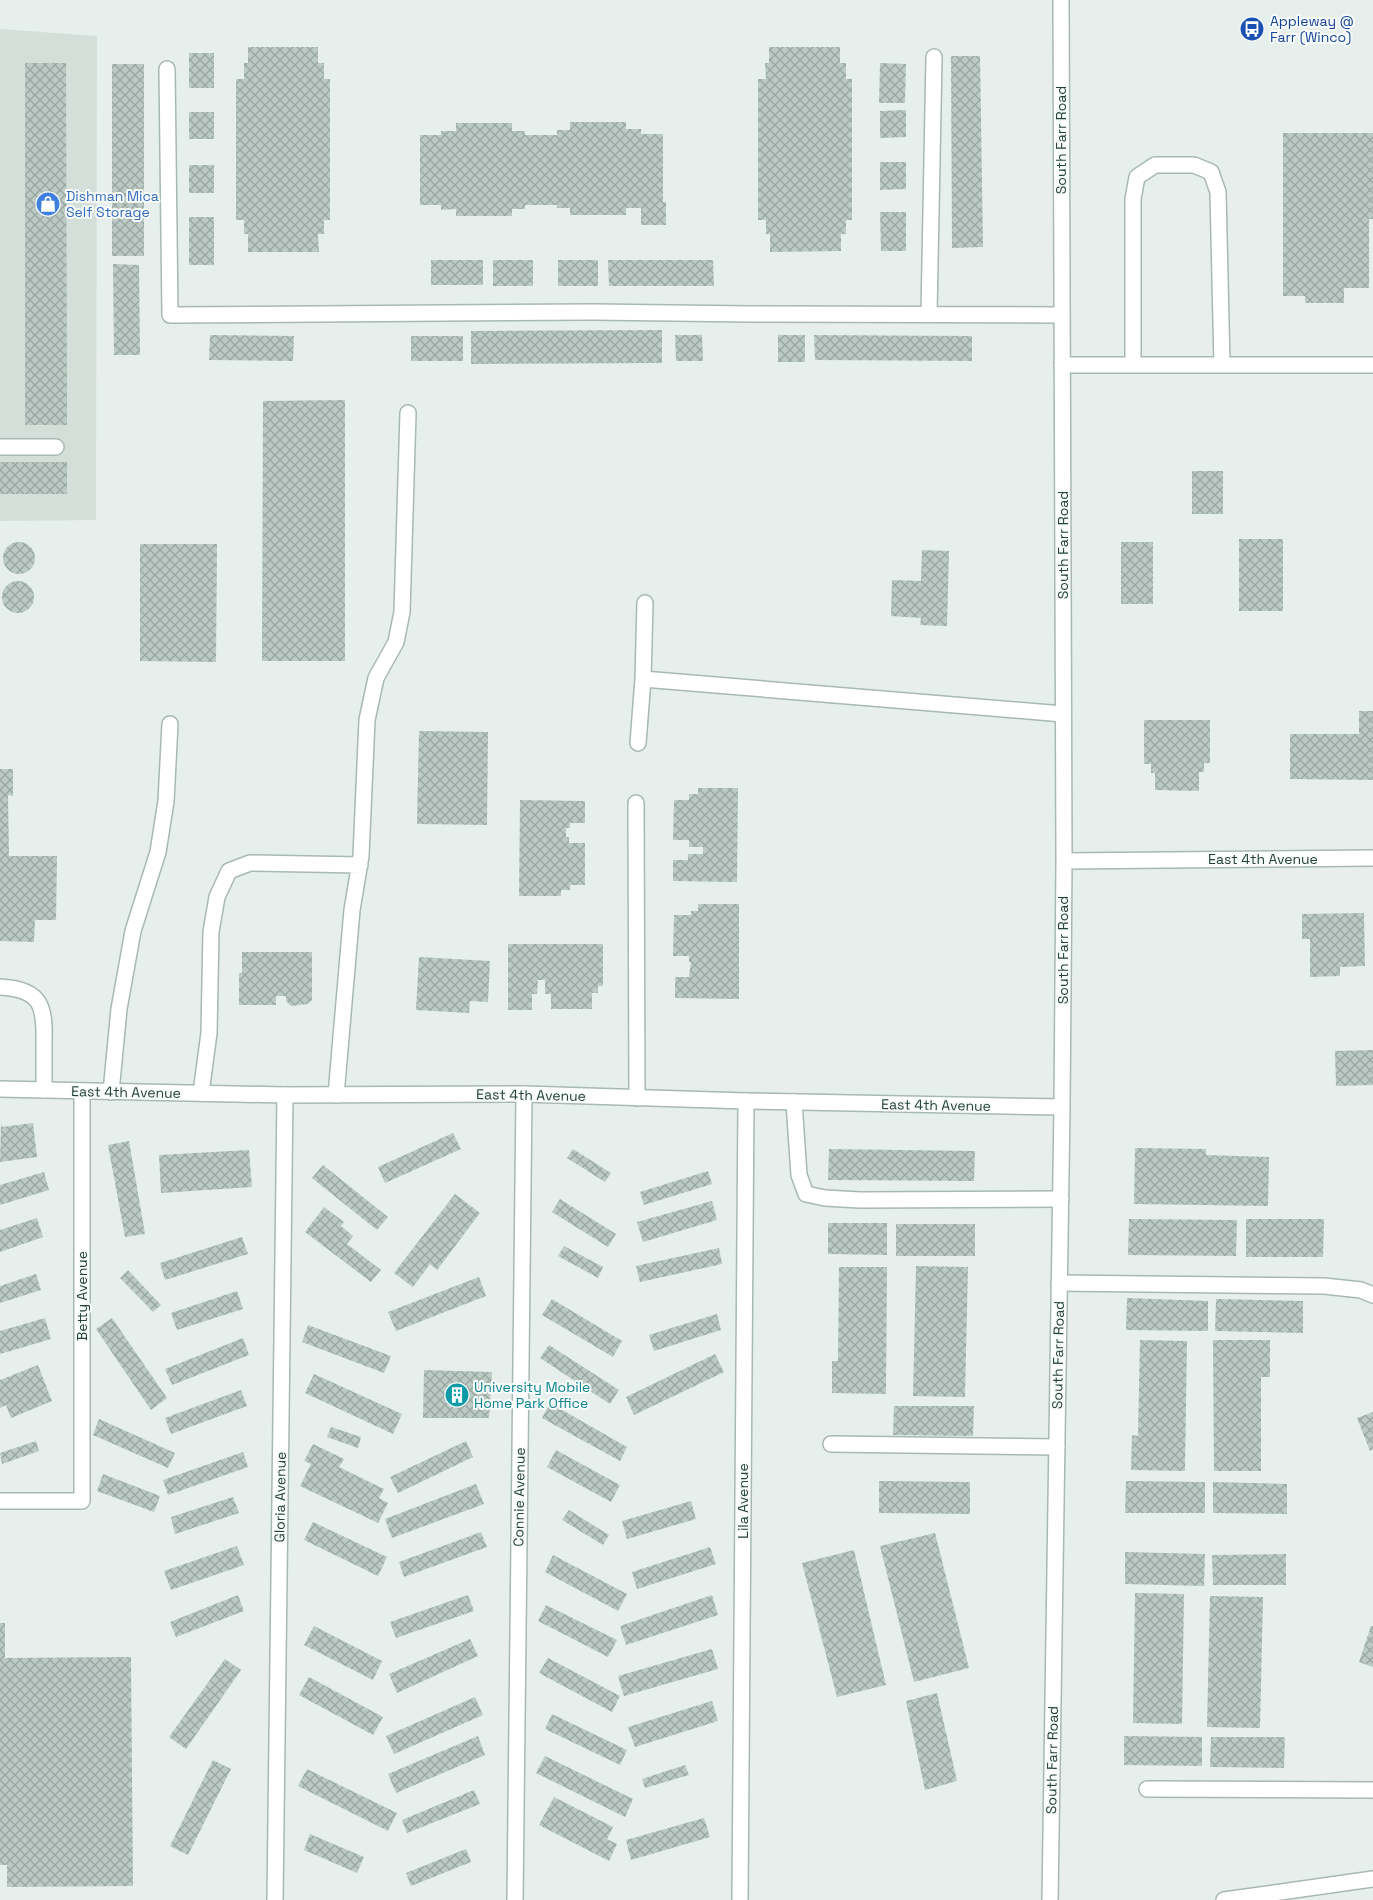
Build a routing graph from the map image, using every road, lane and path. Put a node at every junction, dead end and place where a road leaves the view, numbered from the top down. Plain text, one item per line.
1 (1061, 0) edge
2 (934, 58) dead end
3 (167, 69) dead end
4 (929, 314) junction
5 (1062, 316) junction
6 (1222, 365) junction
7 (1373, 365) edge
8 (1062, 366) junction
9 (1133, 366) junction
10 (408, 413) dead end
11 (0, 447) edge
12 (56, 447) dead end
13 (645, 603) dead end
14 (643, 679) junction
15 (1063, 714) junction
16 (170, 724) dead end
17 (638, 743) dead end
18 (636, 803) dead end
19 (1373, 858) edge
20 (1064, 861) junction
21 (360, 866) junction
22 (0, 987) edge
23 (0, 1089) edge
24 (44, 1090) junction
25 (82, 1091) junction
26 (111, 1092) junction
27 (201, 1093) junction
28 (524, 1094) junction
29 (285, 1095) junction
30 (336, 1095) junction
31 (638, 1098) junction
32 (746, 1101) junction
33 (794, 1102) junction
34 (1062, 1107) junction
35 (1061, 1200) junction
36 (1059, 1283) junction
37 (1373, 1295) edge
38 (831, 1444) dead end
39 (1057, 1447) junction
40 (0, 1500) edge
41 (1147, 1789) dead end
42 (1373, 1790) edge
43 (1373, 1878) edge
44 (275, 1900) edge
45 (514, 1900) edge
46 (740, 1900) edge
47 (1050, 1900) edge
48 (1224, 1900) edge

1 - 5 street, South Farr Road
2 - 4 street
3 - 4 street
4 - 5 street
5 - 8 street, South Farr Road
6 - 7 street
6 - 9 street
6 - 9 street
8 - 9 street
8 - 15 street, South Farr Road
10 - 21 street
11 - 12 street
13 - 14 street
14 - 15 street
14 - 17 street
15 - 20 street, South Farr Road
16 - 26 street
18 - 31 street
19 - 20 street, East 4th Avenue
20 - 34 street, South Farr Road
21 - 27 street
21 - 30 street
22 - 24 street
23 - 24 street, East 4th Avenue
24 - 25 street, East 4th Avenue
25 - 26 street, East 4th Avenue
25 - 40 street, Betty Avenue
26 - 27 street, East 4th Avenue
27 - 29 street, East 4th Avenue
28 - 30 street, East 4th Avenue
28 - 31 street, East 4th Avenue
28 - 45 street, Connie Avenue
29 - 30 street, East 4th Avenue
29 - 44 street, Gloria Avenue
31 - 32 street, East 4th Avenue
32 - 33 street, East 4th Avenue
32 - 46 street, Lila Avenue
33 - 34 street, East 4th Avenue
33 - 35 street
34 - 35 street, South Farr Road
35 - 36 street, South Farr Road
36 - 37 street
36 - 39 street, South Farr Road
38 - 39 street
39 - 47 street, South Farr Road
41 - 42 street
43 - 48 street

